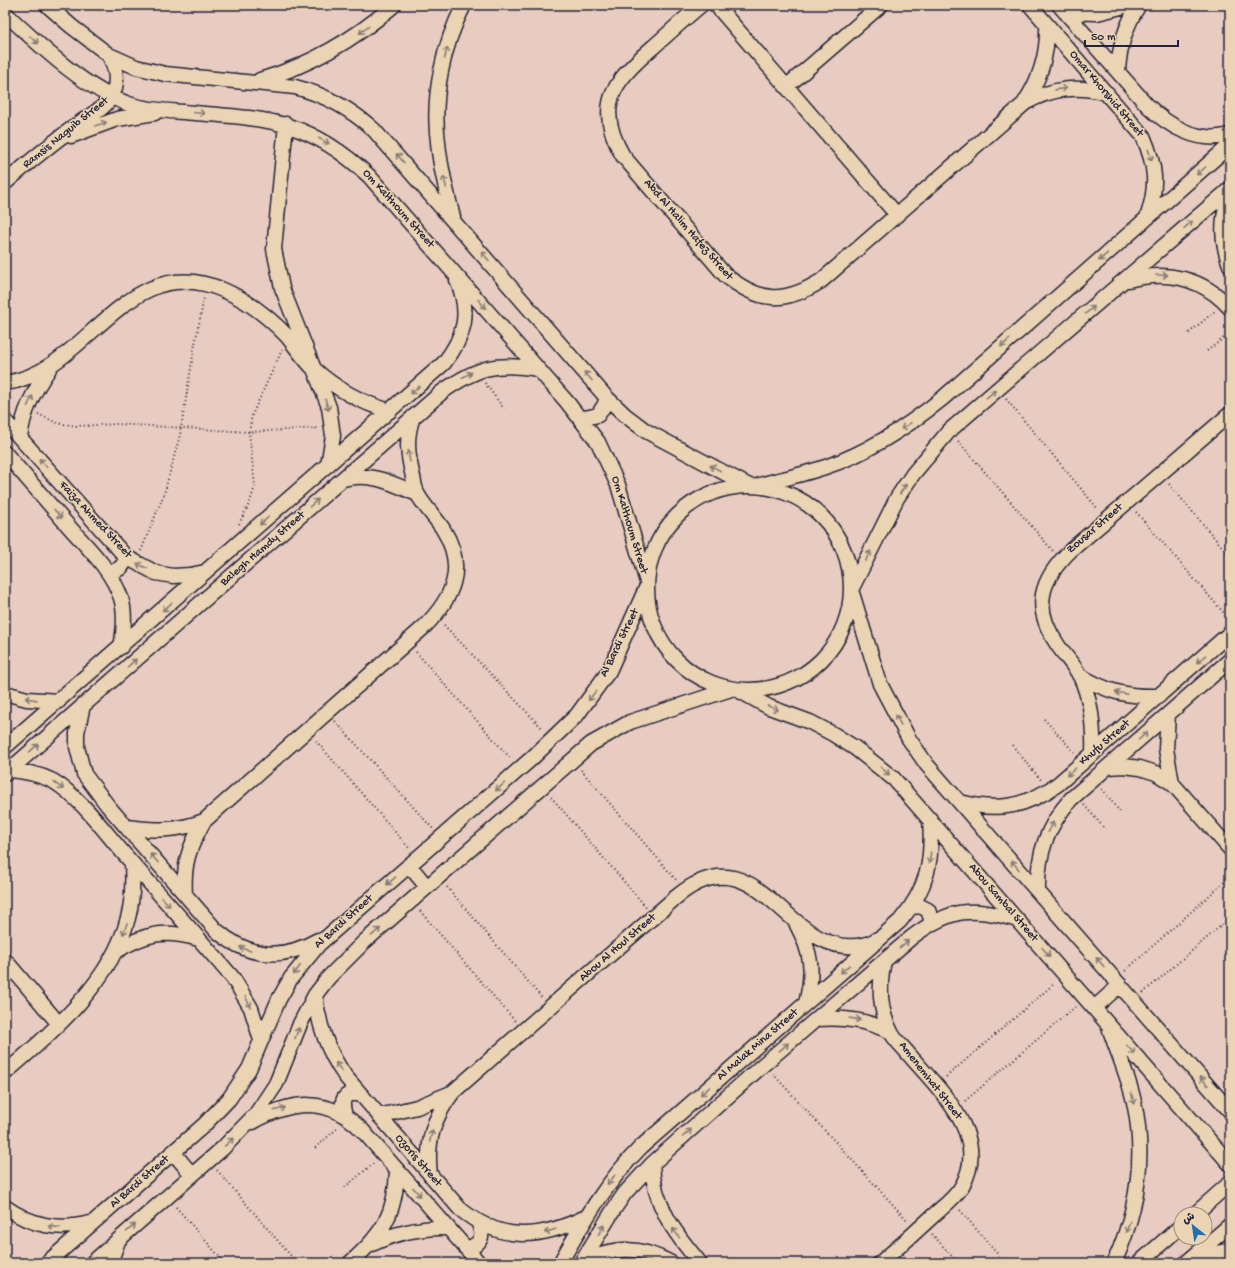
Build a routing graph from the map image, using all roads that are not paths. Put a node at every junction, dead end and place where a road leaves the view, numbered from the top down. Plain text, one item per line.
1 (47, 5) edge
2 (394, 5) edge
3 (464, 5) edge
4 (701, 5) edge
5 (716, 5) edge
6 (881, 5) edge
7 (1030, 5) edge
8 (1129, 5) edge
9 (1139, 5) edge
10 (1062, 8) edge
11 (5, 13) edge
12 (1047, 25) junction
13 (109, 55) junction
14 (1118, 72) junction
15 (252, 82) junction
16 (786, 87) junction
17 (1107, 94) junction
18 (112, 97) junction
19 (1025, 103) junction
20 (1146, 105) junction
21 (173, 111) junction
22 (1129, 119) junction
23 (286, 124) junction
24 (1230, 135) edge
25 (1230, 145) edge
26 (41, 153) junction
27 (5, 183) edge
28 (1230, 189) edge
29 (1230, 197) edge
30 (896, 215) junction
31 (1147, 218) junction
32 (454, 220) junction
33 (1230, 265) edge
34 (454, 273) junction
35 (1124, 282) junction
36 (1228, 305) edge
37 (51, 365) junction
38 (314, 368) junction
39 (538, 369) junction
40 (428, 378) junction
41 (5, 383) edge
42 (442, 392) junction
43 (606, 397) junction
44 (390, 411) junction
45 (1230, 414) edge
46 (413, 417) junction
47 (579, 417) junction
48 (5, 421) edge
49 (20, 438) junction
50 (7, 457) edge
51 (328, 465) junction
52 (342, 479) junction
53 (752, 486) junction
54 (417, 494) junction
55 (238, 544) junction
56 (251, 559) junction
57 (131, 560) junction
58 (107, 571) junction
59 (207, 571) junction
60 (647, 584) junction
61 (852, 591) junction
62 (1230, 633) edge
63 (120, 647) junction
64 (1230, 660) edge
65 (1079, 675) junction
66 (735, 690) junction
67 (5, 693) edge
68 (1159, 696) junction
69 (59, 701) junction
70 (83, 705) junction
71 (1168, 714) junction
72 (5, 748) edge
73 (1088, 758) junction
74 (1108, 767) junction
75 (7, 772) edge
76 (1172, 783) junction
77 (1054, 787) junction
78 (1073, 797) junction
79 (960, 802) junction
80 (108, 806) junction
81 (93, 818) junction
82 (930, 819) junction
83 (204, 821) junction
84 (127, 827) junction
85 (1230, 849) edge
86 (413, 861) junction
87 (132, 863) junction
88 (427, 887) junction
89 (1038, 892) junction
90 (185, 894) junction
91 (912, 907) junction
92 (1018, 920) junction
93 (932, 922) junction
94 (796, 923) junction
95 (216, 930) junction
96 (334, 930) junction
97 (880, 938) junction
98 (199, 939) junction
99 (115, 952) junction
100 (5, 960) edge
101 (884, 961) junction
102 (1118, 983) junction
103 (315, 994) junction
104 (806, 1003) junction
105 (1090, 1003) junction
106 (817, 1019) junction
107 (1107, 1022) junction
108 (60, 1024) junction
109 (891, 1032) junction
110 (261, 1040) junction
111 (5, 1073) edge
112 (453, 1092) junction
113 (360, 1094) junction
114 (1230, 1111) edge
115 (379, 1116) junction
116 (347, 1117) junction
117 (245, 1126) junction
118 (173, 1152) junction
119 (652, 1164) junction
120 (1230, 1164) edge
121 (397, 1170) junction
122 (192, 1175) junction
123 (430, 1175) junction
124 (1230, 1183) edge
125 (1204, 1206) edge
126 (5, 1207) edge
127 (586, 1217) junction
128 (478, 1222) junction
129 (93, 1223) junction
130 (1230, 1225) edge
131 (448, 1228) junction
132 (1173, 1233) edge
133 (118, 1240) junction
134 (372, 1244) junction
135 (467, 1249) junction
136 (1230, 1250) edge
137 (582, 1261) edge
138 (1189, 1261) edge
139 (694, 1262) edge
140 (47, 1263) edge
141 (92, 1263) edge
142 (110, 1263) edge
143 (350, 1263) edge
144 (479, 1263) edge
145 (560, 1263) edge
146 (671, 1263) edge
147 (880, 1263) edge
148 (1114, 1263) edge
149 (1139, 1263) edge

1 - 13 street
2 -> 15 street
32 -> 3 street
4 - 30 street, Abd Al Halim Hafez Street
5 - 16 street
6 - 16 street
7 - 12 street, Omar Khorshid Street
8 - 10 street
9 - 14 street
10 - 14 street, Omar Khorshid Street
11 -> 18 street, Om Kalthoum Street
12 - 17 street, Omar Khorshid Street
12 - 19 street, Abd Al Halim Hafez Street
13 - 15 street
13 - 18 street, Ramsis Naguib Street
14 - 20 street, Omar Khorshid Street
32 -> 15 street
16 - 30 street
19 -> 17 street, Abd Al Halim Hafez Street
17 - 22 street, Omar Khorshid Street
18 - 21 street, Om Kalthoum Street
18 - 26 street, Ramsis Naguib Street
19 - 30 street, Abd Al Halim Hafez Street
20 - 22 street
20 - 24 street, Omar Khorshid Street
21 -> 23 street, Om Kalthoum Street
26 -> 21 street
22 -> 31 street, Omar Khorshid Street
23 -> 34 street, Om Kalthoum Street
23 - 38 street
25 -> 31 street
26 - 27 street, Ramsis Naguib Street
35 -> 28 street
29 - 33 street
31 -> 53 street
43 -> 32 street
34 -> 39 street, Om Kalthoum Street
34 - 40 street, Balegh Hamdy Street
35 -> 36 street
61 -> 35 street
37 - 38 street
37 - 41 street
49 -> 37 street
38 - 44 street
38 -> 51 street
42 -> 39 street, Balegh Hamdy Street
39 - 47 street, Om Kalthoum Street
40 - 42 street
40 -> 44 street, Balegh Hamdy Street
42 - 46 street, Balegh Hamdy Street
43 - 47 street
53 -> 43 street
44 - 51 street, Balegh Hamdy Street
45 - 65 street, Zousar Street
46 - 52 street, Balegh Hamdy Street
54 -> 46 street
47 - 60 street, Om Kalthoum Street
48 - 49 street, Faiza Ahmed Street
57 -> 49 street, Faiza Ahmed Street
50 -> 58 street, Faiza Ahmed Street
51 -> 55 street, Balegh Hamdy Street
52 - 54 street
56 -> 52 street, Balegh Hamdy Street
53 - 60 street
53 - 61 street
54 - 83 street
55 - 56 street
55 - 59 street, Balegh Hamdy Street
70 -> 56 street, Balegh Hamdy Street
57 - 58 street
59 -> 57 street, Faiza Ahmed Street
58 - 63 street, Faiza Ahmed Street
59 -> 63 street, Balegh Hamdy Street
60 - 66 street
60 -> 86 street, Al Bardi Street
61 - 66 street
79 -> 61 street
62 -> 68 street, Khufu Street
63 - 69 street, Balegh Hamdy Street
64 - 71 street, Khufu Street
68 -> 65 street, Zousar Street
65 - 73 street, Zousar Street
66 -> 82 street, Abou Sambal Street
66 - 88 street
69 -> 67 street
68 - 73 street, Khufu Street
69 - 72 street, Balegh Hamdy Street
75 -> 70 street, Balegh Hamdy Street
70 - 80 street
74 -> 71 street, Khufu Street
71 - 76 street
73 -> 77 street, Khufu Street
74 - 76 street
74 - 78 street, Khufu Street
75 -> 81 street
76 - 85 street
77 - 78 street
77 - 79 street, Khufu Street
89 -> 78 street, Khufu Street
89 -> 79 street
80 - 81 street
80 - 84 street
81 - 87 street
82 -> 91 street, Al Malak Mina Street
82 - 92 street, Abou Sambal Street
83 - 84 street
83 - 90 street
90 -> 84 street
86 - 88 street
86 -> 96 street, Al Bardi Street
87 -> 98 street
87 -> 99 street
103 -> 88 street
102 -> 89 street
90 - 95 street
91 - 93 street
91 - 97 street, Al Malak Mina Street
92 - 93 street, Al Malak Mina Street
92 -> 105 street, Abou Sambal Street
101 -> 93 street, Al Malak Mina Street
94 - 97 street, Abou Al Houl Street
94 - 104 street, Abou Al Houl Street
94 - 112 street, Abou Al Houl Street
96 -> 95 street
95 - 98 street
96 -> 110 street, Al Bardi Street
97 -> 104 street, Al Malak Mina Street
98 - 99 street
98 -> 110 street
99 - 108 street
100 - 108 street
101 - 106 street, Al Malak Mina Street
101 - 109 street, Amenemhat Street
102 - 105 street
114 -> 102 street
113 -> 103 street, Ozoris Street
117 -> 103 street
104 -> 127 street, Al Malak Mina Street
105 - 107 street, Abou Sambal Street
106 -> 109 street, Amenemhat Street
119 -> 106 street, Al Malak Mina Street
107 -> 120 street, Abou Sambal Street
107 -> 148 street
108 - 111 street
109 - 147 street, Amenemhat Street
110 - 118 street, Al Bardi Street
112 - 115 street, Abou Al Houl Street
123 -> 112 street, Abou Al Houl Street
113 - 115 street, Ozoris Street
113 - 116 street
115 - 123 street, Ozoris Street
117 -> 116 street, Ozoris Street
116 - 121 street, Ozoris Street
122 -> 117 street
118 - 122 street
118 - 129 street, Al Bardi Street
137 -> 119 street, Al Malak Mina Street
139 -> 119 street
121 -> 131 street, Ozoris Street
121 - 134 street
133 -> 122 street
123 - 128 street, Ozoris Street
124 - 125 street
129 -> 126 street
127 -> 128 street, Ozoris Street
127 - 145 street, Al Malak Mina Street
128 - 135 street
129 - 140 street, Al Bardi Street
130 - 138 street
131 - 134 street
131 - 135 street, Ozoris Street
132 - 149 street
133 - 141 street
133 - 142 street
134 - 143 street
135 - 144 street, Ozoris Street
136 - 138 street
137 - 146 street

